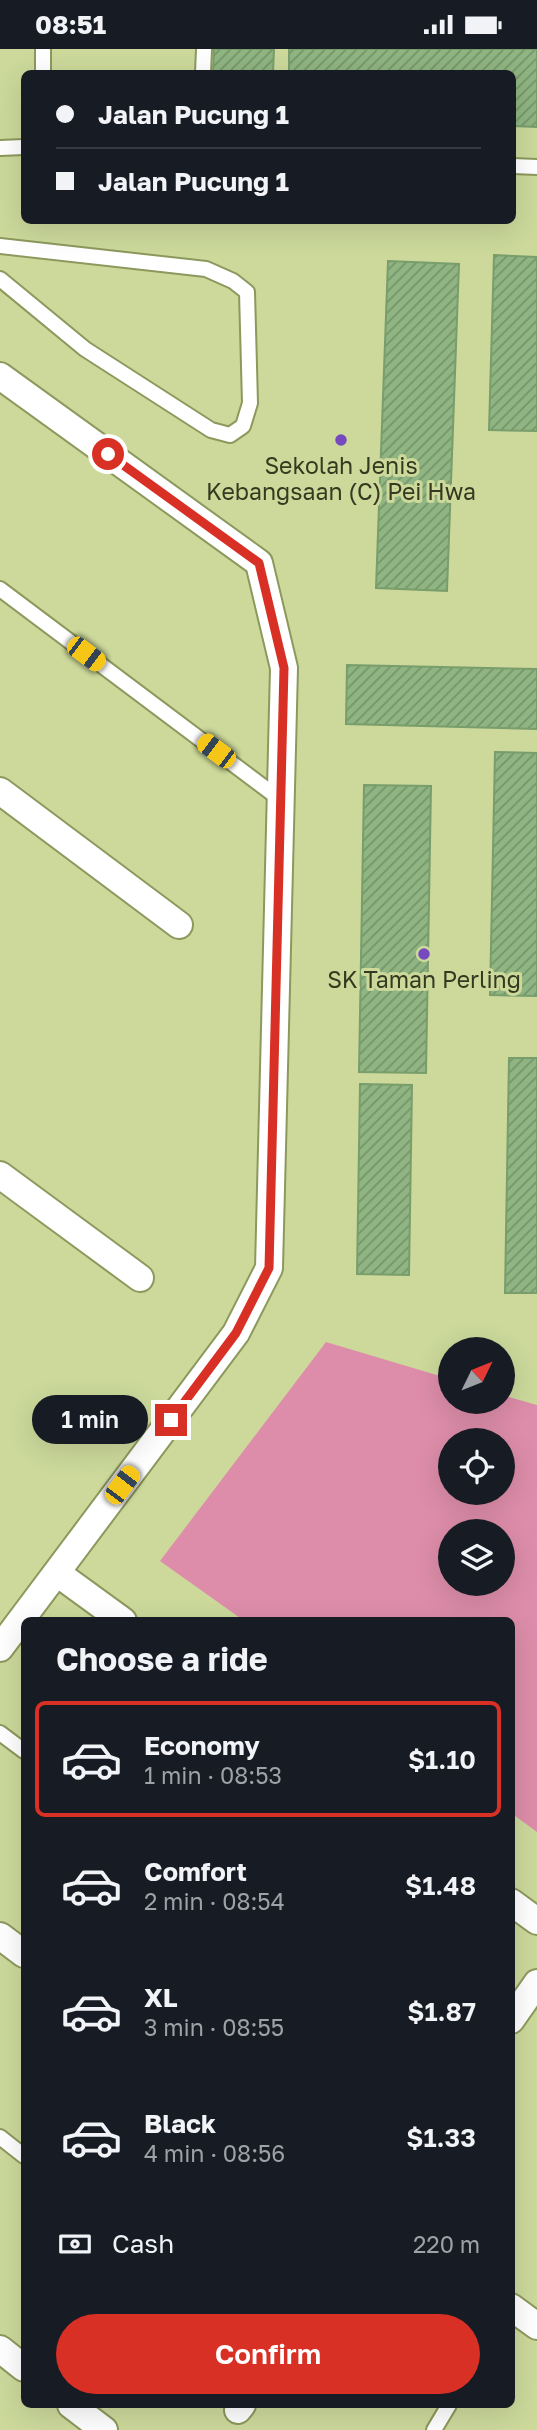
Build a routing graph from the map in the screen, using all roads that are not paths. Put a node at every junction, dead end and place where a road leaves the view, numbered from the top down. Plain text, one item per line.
1 (43, 49) edge
2 (204, 49) edge
3 (43, 70) edge
4 (203, 70) edge
5 (21, 147) edge
6 (0, 148) edge
7 (516, 166) edge
8 (537, 167) edge
9 (0, 246) edge
10 (0, 279) edge
11 (0, 376) edge
12 (0, 589) edge
13 (0, 791) edge
14 (281, 800) junction
15 (179, 925) dead end
16 (0, 1175) edge
17 (140, 1278) dead end
18 (57, 1573) junction
19 (24, 1617) edge
20 (118, 1617) edge
21 (21, 1620) edge
22 (0, 1648) edge
23 (0, 1733) edge
24 (21, 1749) edge
25 (515, 1905) edge
26 (537, 1921) edge
27 (0, 1936) edge
28 (21, 1952) edge
29 (537, 1983) edge
30 (515, 2014) edge
31 (0, 2137) edge
32 (21, 2154) edge
33 (515, 2310) edge
34 (537, 2326) edge
35 (0, 2349) edge
36 (21, 2366) edge
37 (75, 2408) edge
38 (447, 2408) edge
39 (104, 2430) edge
40 (433, 2430) edge

1 - 3 lane
2 - 4 lane
5 - 6 lane
7 - 8 lane
9 - 10 lane
11 - 14 street
12 - 14 lane
13 - 15 street
14 - 18 street
16 - 17 street
18 - 19 street
18 - 20 street
21 - 22 street
23 - 24 lane
25 - 26 street
27 - 28 street
29 - 30 street
31 - 32 lane
33 - 34 street
35 - 36 street
37 - 39 street
38 - 40 lane

